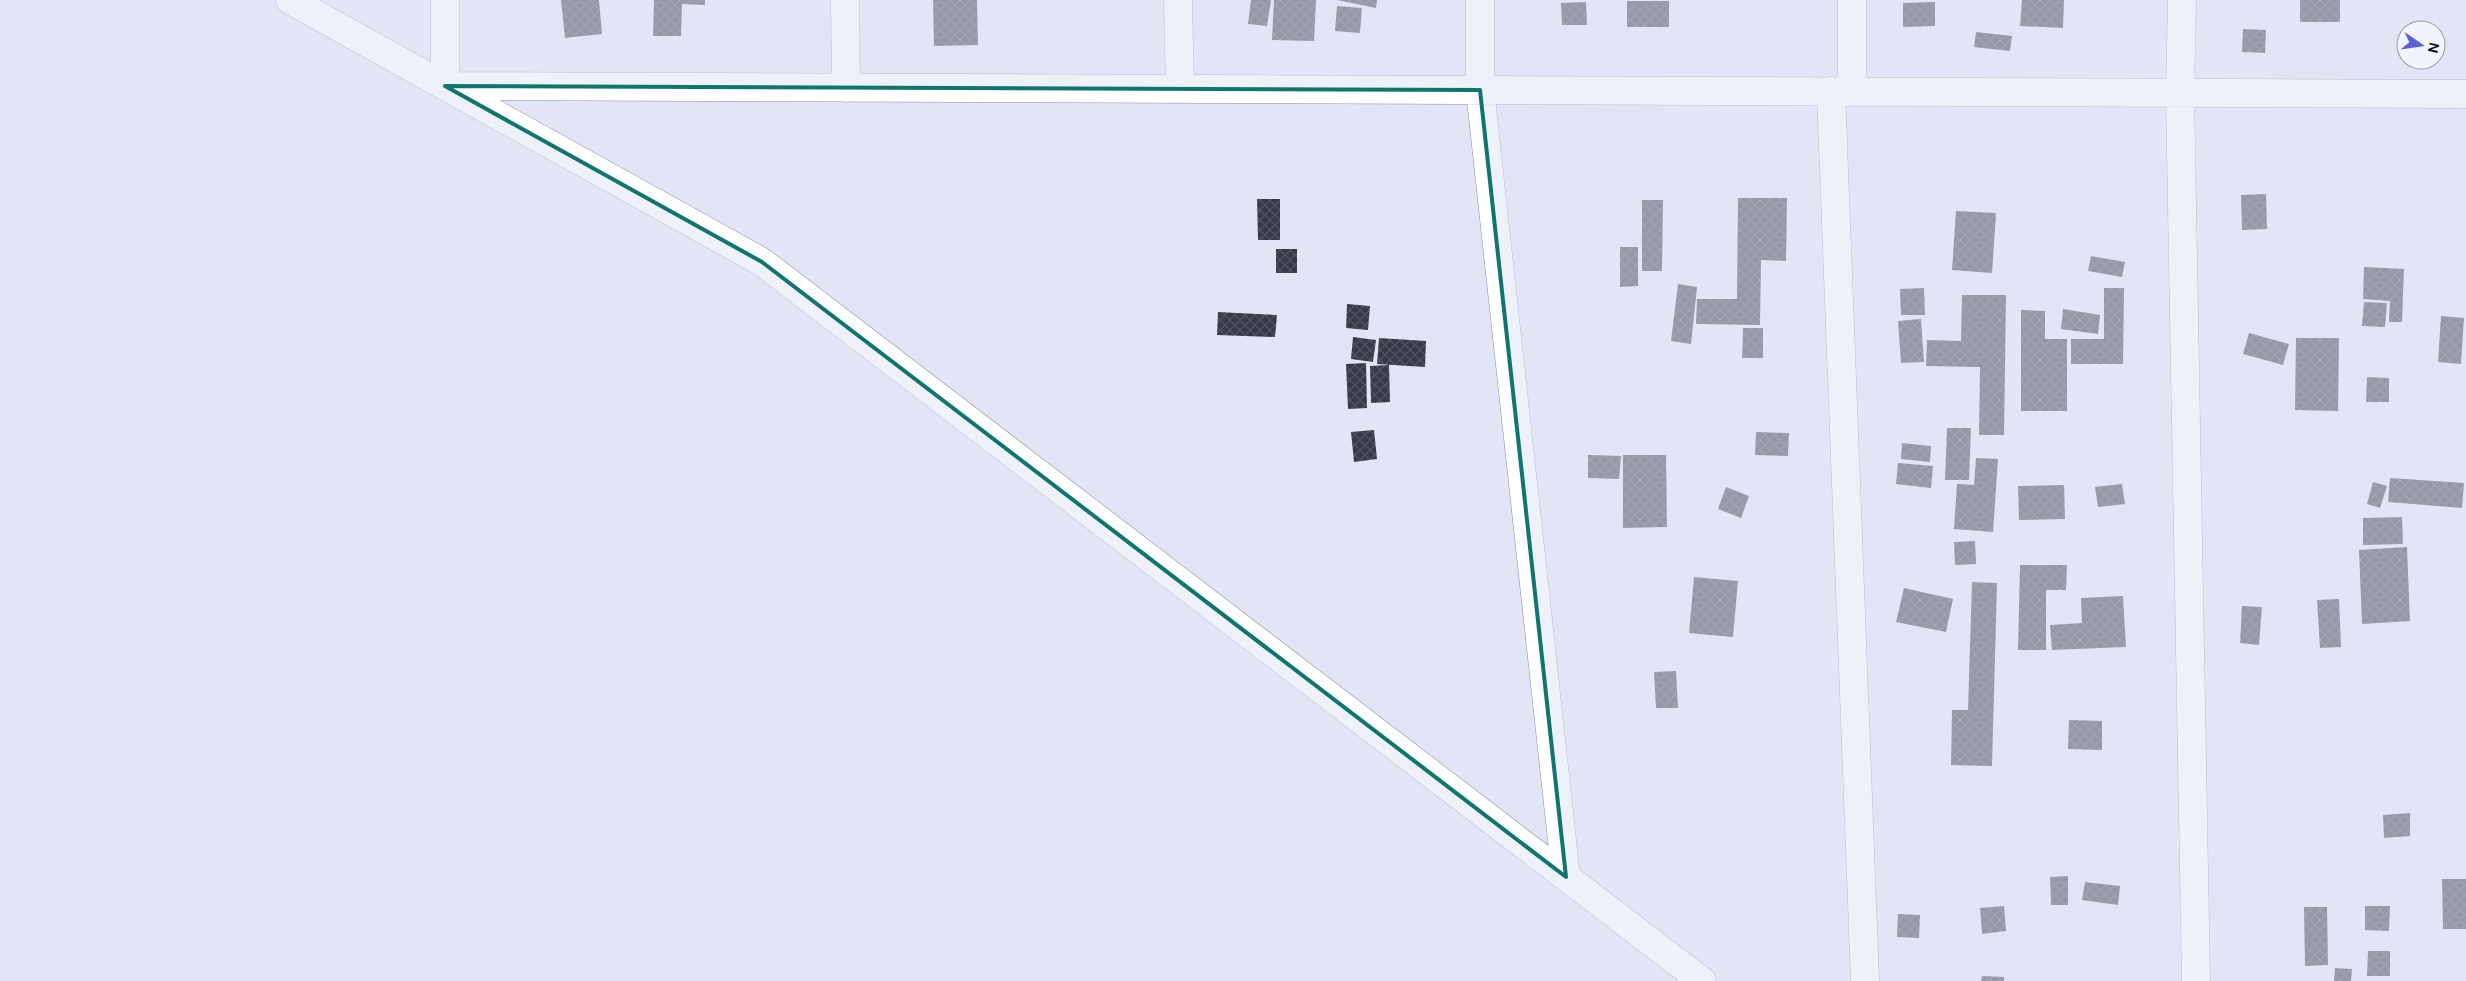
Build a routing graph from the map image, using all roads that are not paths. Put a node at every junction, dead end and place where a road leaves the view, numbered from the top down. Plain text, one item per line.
1 (290, 0) edge
2 (445, 0) edge
3 (845, 0) edge
4 (1178, 0) edge
5 (1480, 0) edge
6 (1852, 0) edge
7 (2182, 0) edge
8 (445, 86) junction
9 (846, 88) junction
10 (1180, 89) junction
11 (1480, 90) junction
12 (1842, 91) junction
13 (2180, 93) junction
14 (2466, 94) edge
15 (1566, 876) junction
16 (1702, 981) edge
17 (1865, 981) edge
18 (2196, 981) edge

1 - 8 street
2 - 8 street
3 - 9 street
4 - 10 street
5 - 11 street
6 - 12 street
7 - 13 street
8 - 9 street
8 - 15 street
9 - 10 street
10 - 11 street
11 - 12 street
11 - 15 street
12 - 13 street
12 - 17 street
13 - 14 street
13 - 18 street
15 - 16 street

